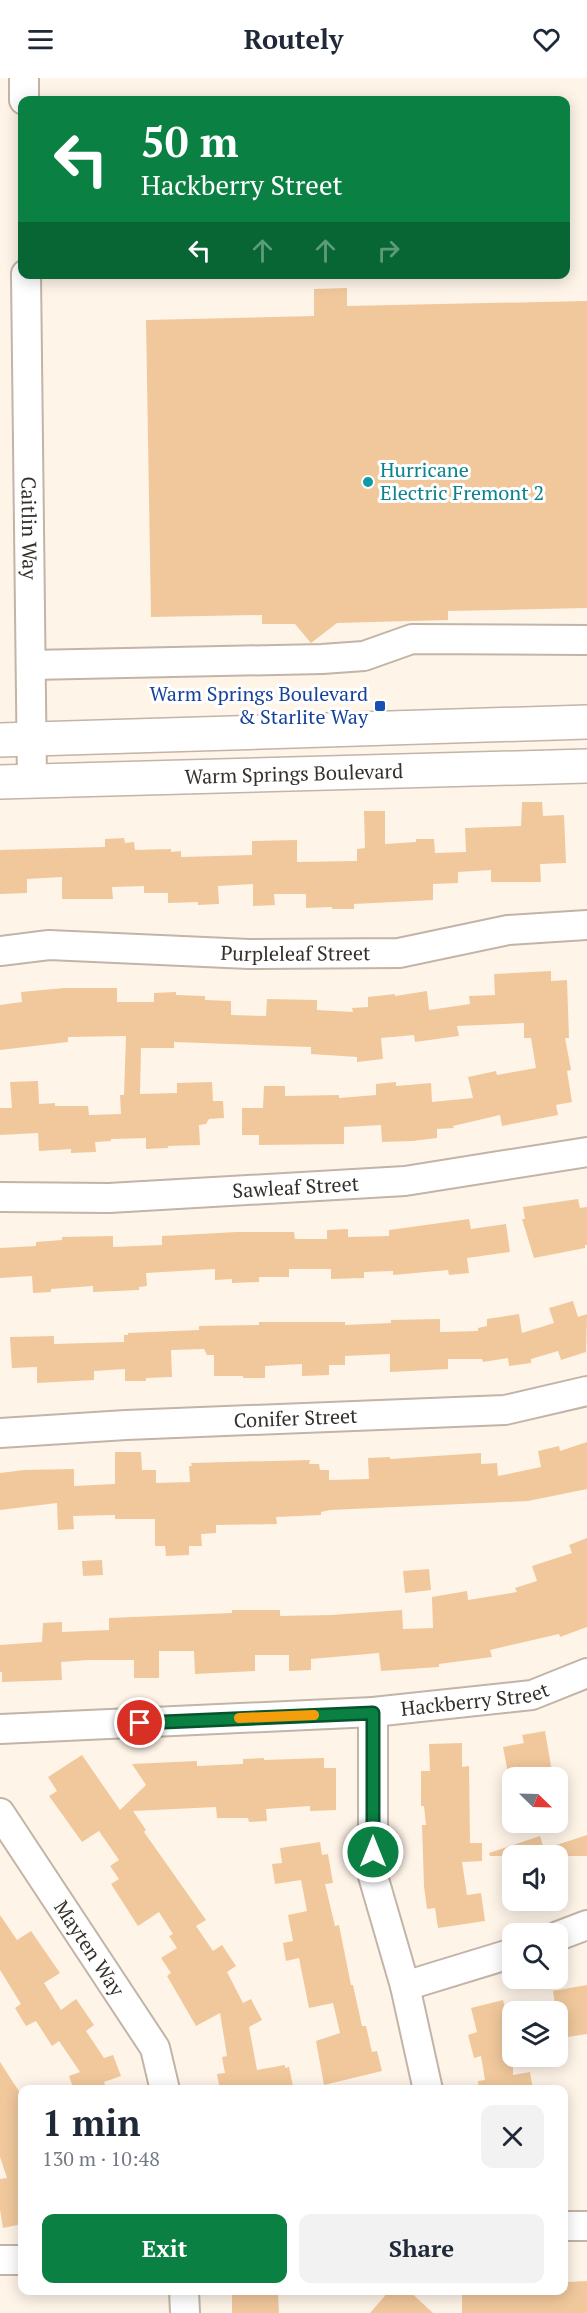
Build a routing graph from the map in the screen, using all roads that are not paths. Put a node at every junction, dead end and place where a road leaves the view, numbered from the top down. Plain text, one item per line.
1 (24, 78) edge
2 (24, 96) edge
3 (26, 279) edge
4 (587, 640) edge
5 (31, 665) junction
6 (587, 722) edge
7 (16, 740) edge
8 (587, 766) edge
9 (32, 781) junction
10 (0, 782) edge
11 (587, 925) edge
12 (0, 951) edge
13 (587, 1152) edge
14 (0, 1197) edge
15 (587, 1391) edge
16 (0, 1433) edge
17 (587, 1673) edge
18 (373, 1713) junction
19 (0, 1729) edge
20 (0, 1813) edge
21 (587, 1925) edge
22 (568, 1932) edge
23 (502, 1956) edge
24 (405, 1986) junction
25 (164, 2085) edge
26 (427, 2085) edge
27 (568, 2226) edge
28 (587, 2226) edge
29 (0, 2260) edge
30 (18, 2260) edge
31 (184, 2295) edge
32 (185, 2313) edge

1 - 2 street
3 - 5 street, Caitlin Way
4 - 5 street
5 - 7 street, Caitlin Way
6 - 7 main road
7 - 9 street, Caitlin Way
8 - 9 main road, Warm Springs Boulevard
9 - 10 main road, Warm Springs Boulevard
11 - 12 street, Purpleleaf Street
13 - 14 street, Sawleaf Street
15 - 16 street, Conifer Street
17 - 18 street, Hackberry Street
18 - 19 street, Hackberry Street
18 - 24 street
20 - 25 street, Mayten Way
21 - 22 street
23 - 24 street
24 - 26 street
27 - 28 street
29 - 30 street
31 - 32 street

